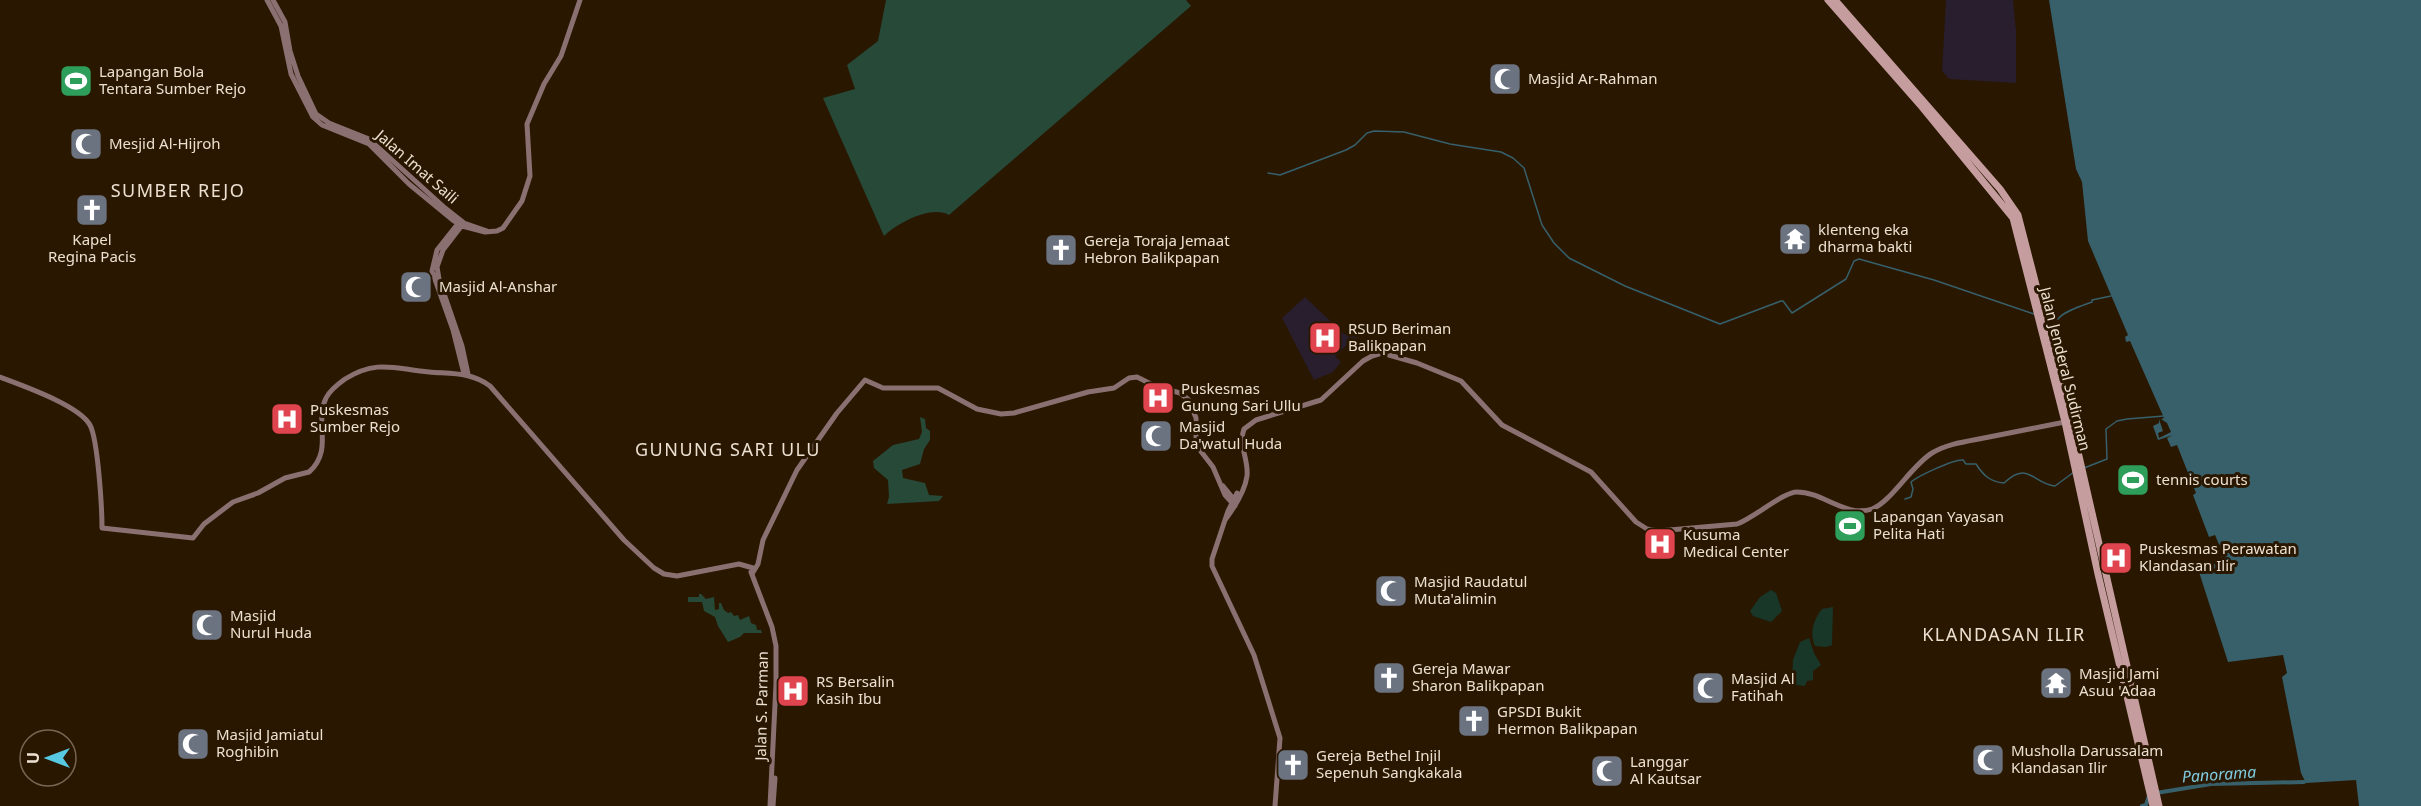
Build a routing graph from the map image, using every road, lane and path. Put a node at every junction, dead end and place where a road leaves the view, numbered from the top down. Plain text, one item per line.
1 (267, 0) edge
2 (273, 0) edge
3 (580, 0) edge
4 (1828, 0) edge
5 (1835, 0) edge
6 (286, 42) junction
7 (459, 224) junction
8 (2047, 338) junction
9 (463, 357) junction
10 (451, 373) junction
11 (466, 374) junction
12 (0, 377) edge
13 (484, 381) junction
14 (2068, 421) junction
15 (2079, 472) junction
16 (1234, 503) junction
17 (753, 571) junction
18 (2156, 803) edge
19 (771, 806) edge
20 (1275, 806) edge

1 - 6 main road, Jalan Imat Saili
2 - 6 main road, Jalan Imat Saili
3 - 7 main road
4 - 8 highway, Jalan Jenderal Sudirman
5 - 8 highway, Jalan Jenderal Sudirman
6 - 7 main road, Jalan Imat Saili
7 - 9 main road, Jalan Imat Saili
8 - 14 highway, Jalan Jenderal Sudirman
9 - 10 main road
9 - 11 main road, Jalan Imat Saili
9 - 13 main road
10 - 11 main road
10 - 12 main road
11 - 13 main road
13 - 17 main road
14 - 15 highway, Jalan Jenderal Sudirman
14 - 16 main road
15 - 18 highway, Jalan Jenderal Sudirman
15 - 18 highway, Jalan Jenderal Sudirman
16 - 17 main road
16 - 20 main road
17 - 19 main road, Jalan S. Parman

